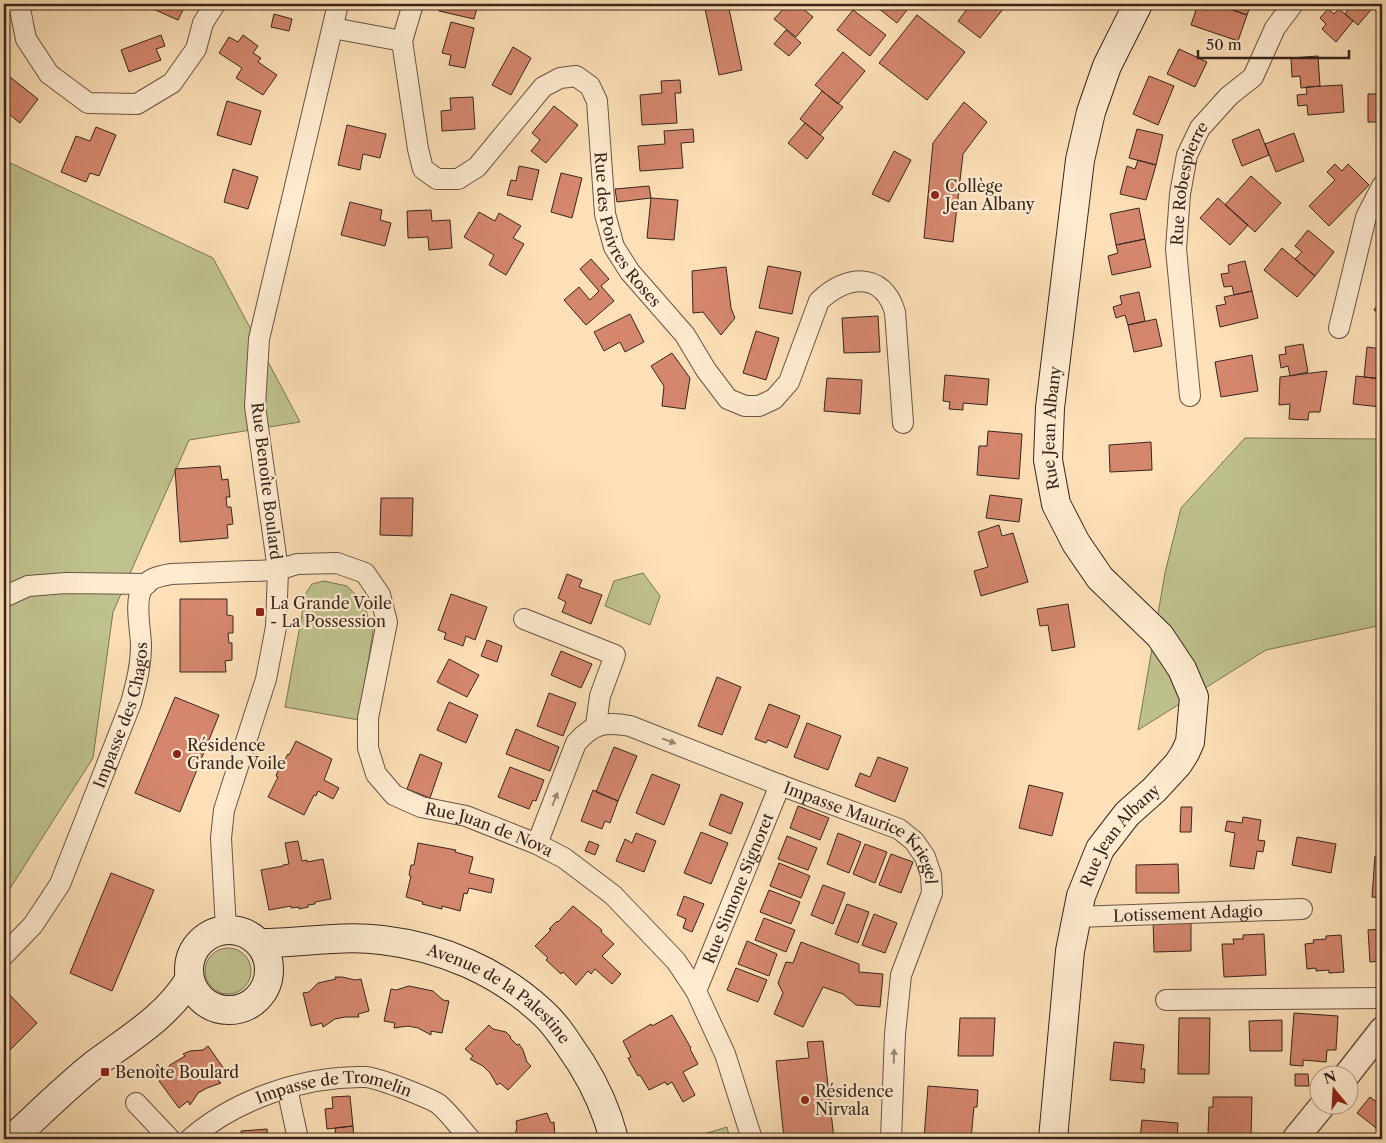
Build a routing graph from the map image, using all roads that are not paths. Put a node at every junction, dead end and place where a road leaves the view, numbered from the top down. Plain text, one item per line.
1 (19, 4) edge
2 (216, 4) edge
3 (338, 4) edge
4 (412, 4) edge
5 (1138, 4) edge
6 (1293, 4) edge
7 (333, 28) junction
8 (402, 40) junction
9 (1382, 186) edge
10 (1339, 328) dead end
11 (1190, 396) dead end
12 (903, 423) dead end
13 (278, 570) junction
14 (147, 584) junction
15 (4, 597) edge
16 (524, 619) dead end
17 (596, 725) junction
18 (780, 785) junction
19 (537, 844) junction
20 (1302, 909) dead end
21 (1076, 917) junction
22 (226, 929) junction
23 (4, 955) edge
24 (265, 955) junction
25 (195, 990) junction
26 (696, 991) junction
27 (1382, 998) edge
28 (1166, 1000) dead end
29 (1382, 1030) edge
30 (1354, 1066) edge
31 (287, 1088) junction
32 (136, 1103) dead end
33 (1314, 1116) edge
34 (12, 1139) edge
35 (170, 1139) edge
36 (190, 1139) edge
37 (298, 1139) edge
38 (470, 1139) edge
39 (614, 1139) edge
40 (752, 1139) edge
41 (891, 1139) edge
42 (1054, 1139) edge
43 (1295, 1139) edge

1 - 2 street
3 - 7 street, Rue Benoîte Boulard
4 - 8 street
5 - 21 main road, Rue Jean Albany
6 - 11 street, Rue Robespierre
7 - 8 street
7 - 13 street, Rue Benoîte Boulard
8 - 12 street, Rue des Poivres Roses
9 - 10 street
13 - 14 street
13 - 19 street, Rue Juan de Nova
13 - 22 street, Rue Benoîte Boulard
14 - 15 street
14 - 23 street, Impasse des Chagos
16 - 17 street
17 -> 18 street, Impasse Maurice Kriegel
19 -> 17 street
18 - 26 street, Rue Simone Signoret
41 -> 18 street, Impasse Maurice Kriegel
19 - 26 street, Rue Juan de Nova
20 - 21 street, Lotissement Adagio
21 - 42 main road, Rue Jean Albany
22 - 24 main road
22 - 25 main road
24 - 25 main road
24 - 39 main road, Avenue de la Palestine
25 - 34 main road
26 - 40 street, Rue Juan de Nova
27 - 28 street
29 - 30 street
31 - 36 street, Impasse de Tromelin
31 - 37 street
31 - 38 street, Impasse de Tromelin
32 - 35 street
33 - 43 street

